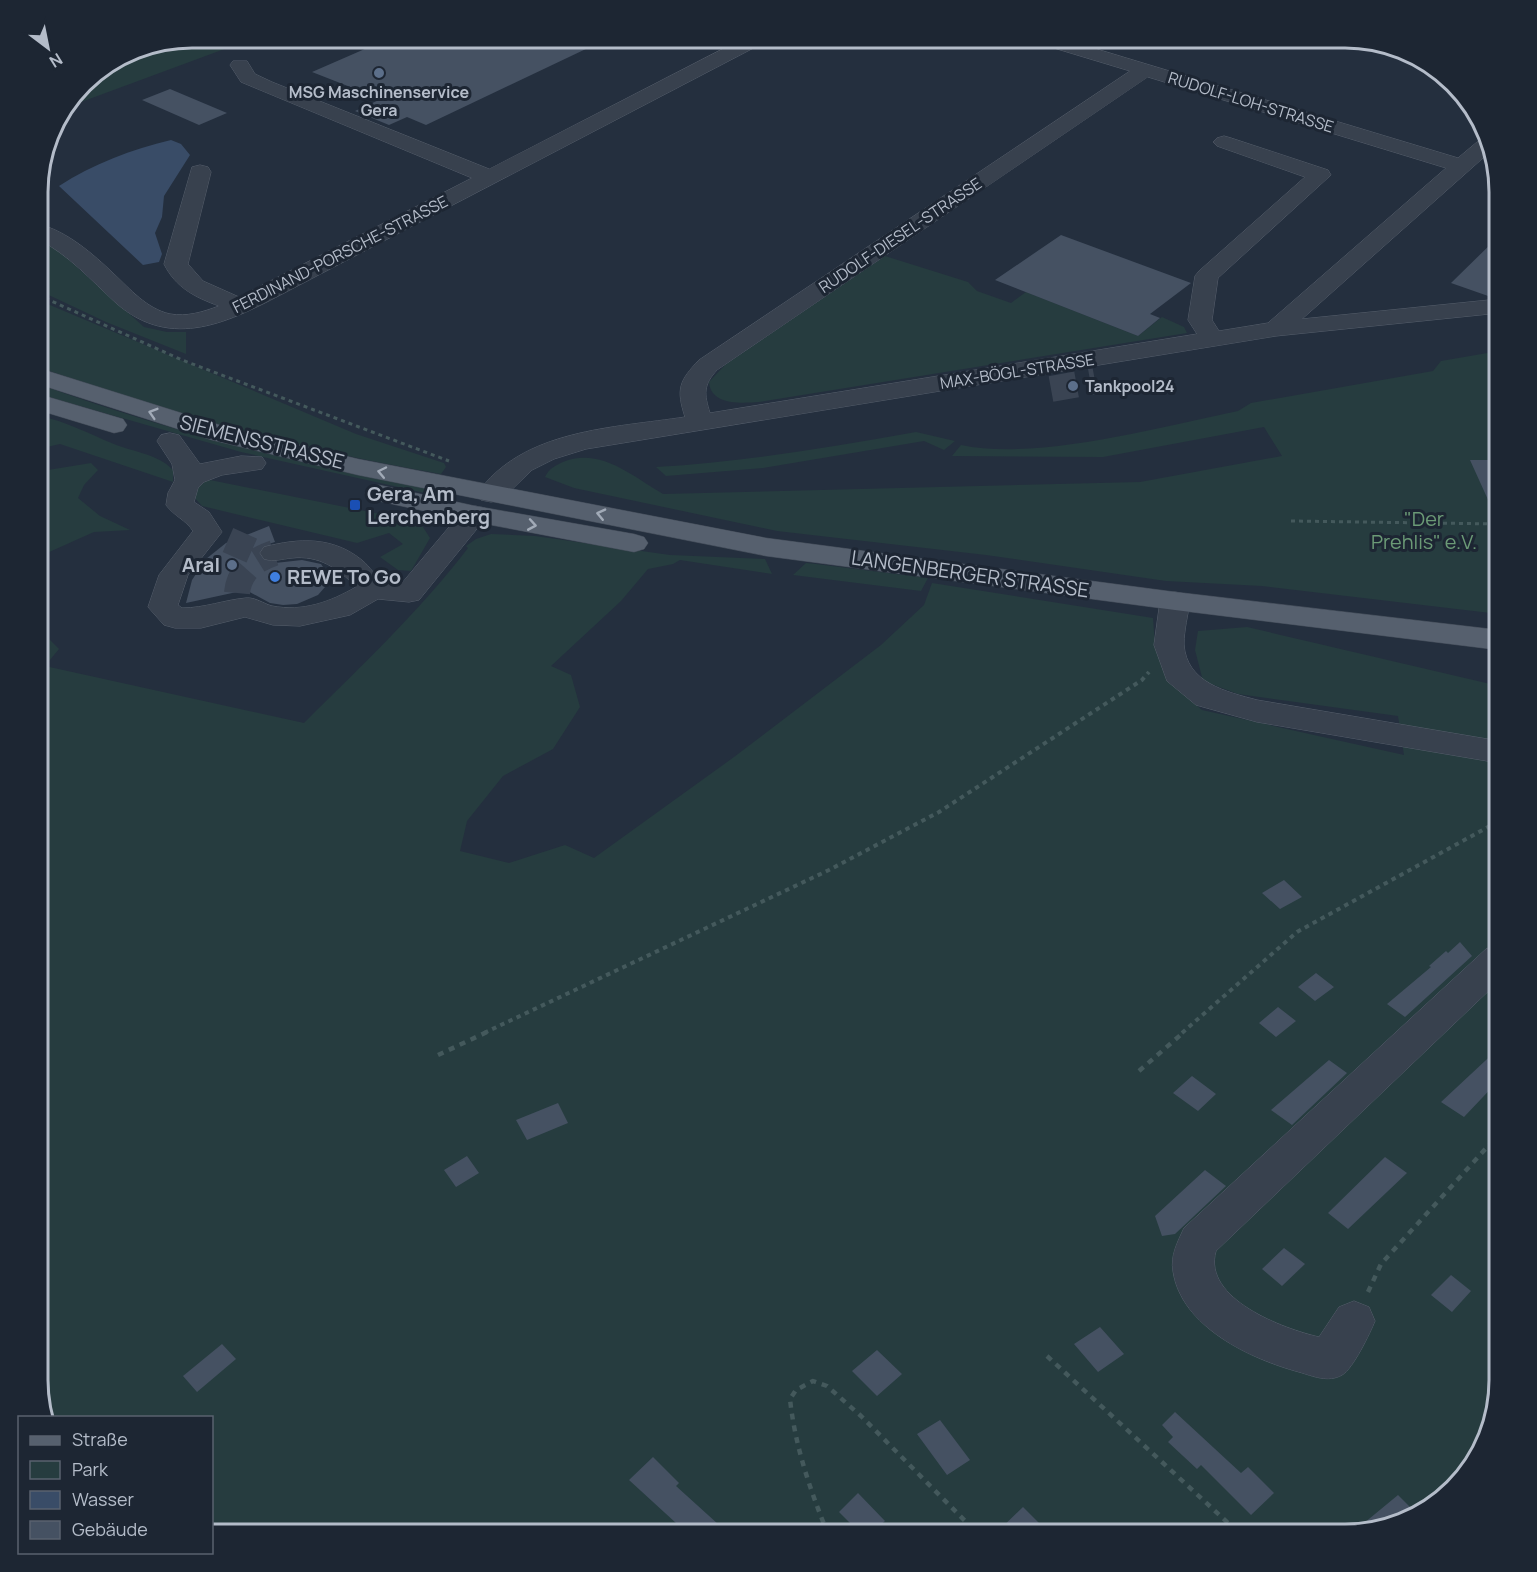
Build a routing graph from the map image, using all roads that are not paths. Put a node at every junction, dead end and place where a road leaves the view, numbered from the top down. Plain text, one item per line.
1 (739, 48) edge
2 (1074, 48) edge
3 (240, 65) dead end
4 (1145, 70) junction
5 (1224, 142) dead end
6 (1482, 148) edge
7 (1461, 166) junction
8 (200, 172) dead end
9 (490, 177) junction
10 (48, 236) edge
11 (240, 306) junction
12 (1489, 307) edge
13 (1276, 329) junction
14 (1212, 339) junction
15 (1132, 353) junction
16 (972, 378) junction
17 (48, 379) edge
18 (1095, 381) tunnel mouth
19 (1051, 389) tunnel mouth
20 (48, 405) edge
21 (699, 422) junction
22 (170, 441) junction
23 (252, 463) junction
24 (189, 481) junction
25 (483, 504) junction
26 (274, 553) tunnel mouth
27 (374, 589) junction
28 (1175, 601) junction
29 (1489, 639) edge
30 (1489, 750) edge
31 (1489, 969) edge
32 (1354, 1321) road end

1 - 9 street, FERDINAND-PORSCHE-STRASSE
2 - 4 street, RUDOLF-LOH-STRASSE
3 - 9 street
4 - 7 street, RUDOLF-LOH-STRASSE
4 - 21 street, RUDOLF-DIESEL-STRASSE
5 - 14 street
6 - 7 street
7 - 13 street
8 - 11 street
9 - 11 street, FERDINAND-PORSCHE-STRASSE
10 - 11 street, FERDINAND-PORSCHE-STRASSE
12 - 13 street, MAX-BÖGL-STRASSE
13 - 14 street, MAX-BÖGL-STRASSE
14 - 15 street, MAX-BÖGL-STRASSE
15 - 16 street, MAX-BÖGL-STRASSE
15 - 18 street
16 - 19 street
16 - 21 street, MAX-BÖGL-STRASSE
25 -> 17 main road, SIEMENSSTRASSE
20 - 22 main road, SIEMENSSTRASSE
21 - 25 street, MAX-BÖGL-STRASSE
22 - 23 main road, SIEMENSSTRASSE
22 - 24 street
23 - 24 street
23 - 25 main road, SIEMENSSTRASSE
24 - 27 street
25 - 27 street, MAX-BÖGL-STRASSE
25 - 28 main road, LANGENBERGER STRASSE
26 - 27 street
28 - 29 main road, LANGENBERGER STRASSE
28 - 30 street
31 - 32 street

